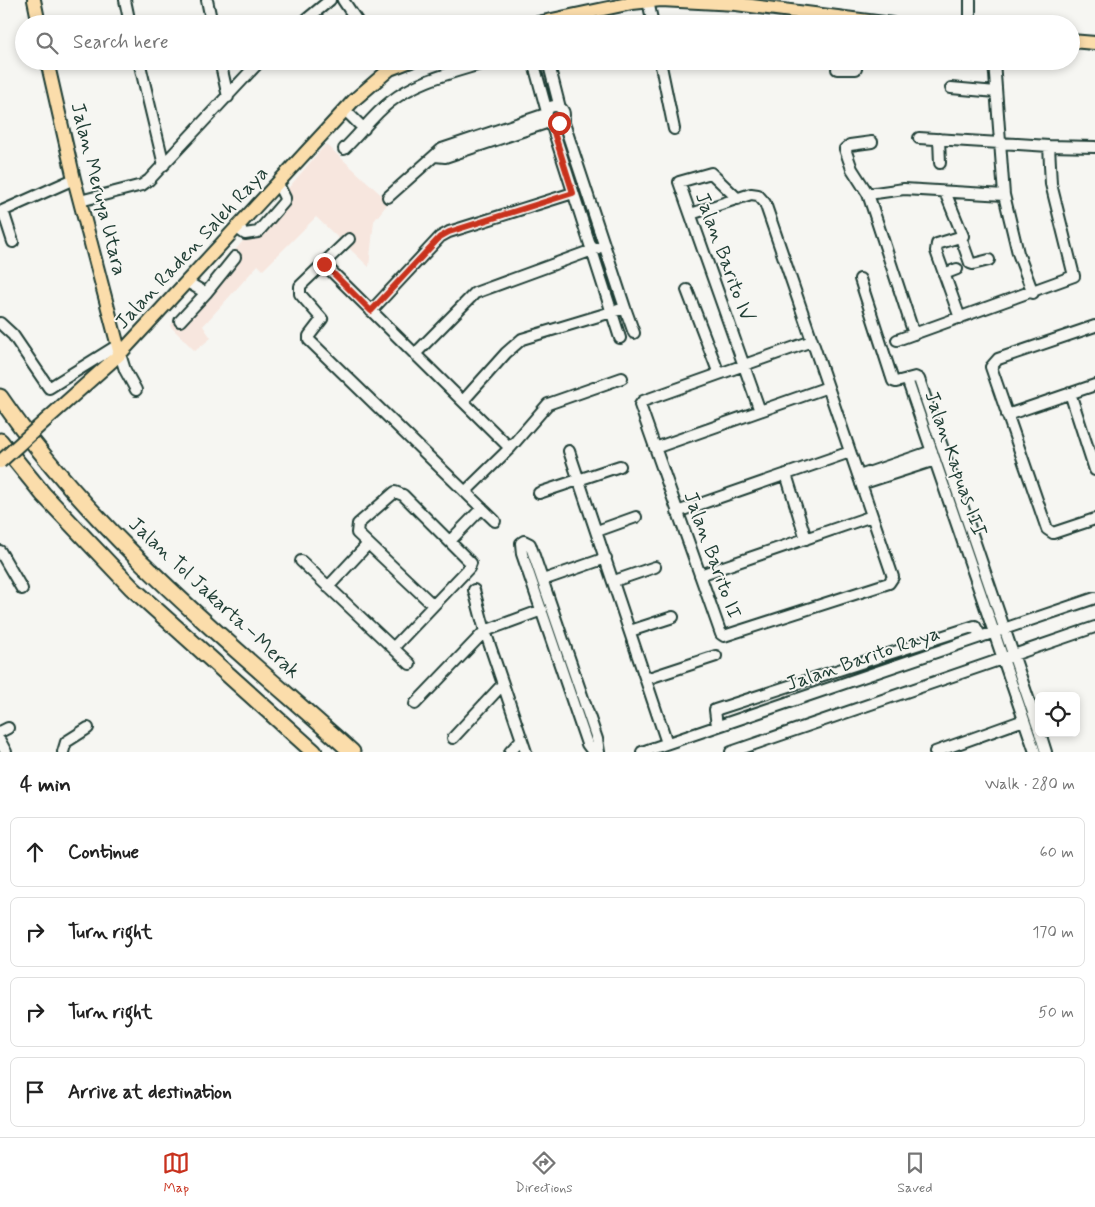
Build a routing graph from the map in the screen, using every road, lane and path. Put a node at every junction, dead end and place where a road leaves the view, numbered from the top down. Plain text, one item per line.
1 (34, 0) edge
2 (125, 0) edge
3 (207, 0) edge
4 (330, 0) edge
5 (343, 0) edge
6 (970, 0) edge
7 (648, 1) edge
8 (736, 2) edge
9 (37, 15) edge
10 (128, 15) edge
11 (210, 15) edge
12 (312, 15) edge
13 (353, 15) edge
14 (576, 15) edge
15 (651, 15) edge
16 (816, 15) edge
17 (970, 15) edge
18 (1080, 42) edge
19 (1095, 43) edge
20 (49, 70) edge
21 (141, 70) edge
22 (222, 70) edge
23 (252, 70) edge
24 (382, 70) edge
25 (462, 70) edge
26 (535, 70) edge
27 (550, 70) edge
28 (662, 70) edge
29 (995, 70) edge
30 (950, 88) dead end
31 (996, 92) junction
32 (228, 97) junction
33 (560, 108) junction
34 (345, 110) junction
35 (548, 118) junction
36 (563, 120) junction
37 (674, 129) dead end
38 (364, 130) junction
39 (919, 138) dead end
40 (939, 139) junction
41 (872, 142) dead end
42 (999, 144) junction
43 (1050, 146) junction
44 (1095, 147) edge
45 (344, 149) dead end
46 (940, 163) dead end
47 (164, 165) junction
48 (74, 179) junction
49 (278, 184) junction
50 (945, 192) junction
51 (573, 193) junction
52 (868, 194) junction
53 (1004, 195) junction
54 (388, 197) dead end
55 (738, 199) junction
56 (80, 201) junction
57 (1, 211) edge
58 (691, 214) junction
59 (237, 228) junction
60 (961, 238) junction
61 (349, 239) dead end
62 (13, 242) dead end
63 (604, 246) junction
64 (592, 250) junction
65 (235, 257) dead end
66 (989, 260) dead end
67 (324, 264) junction
68 (957, 269) dead end
69 (944, 274) junction
70 (860, 279) dead end
71 (187, 282) junction
72 (687, 290) dead end
73 (206, 293) junction
74 (1033, 293) junction
75 (625, 308) junction
76 (371, 311) junction
77 (612, 312) junction
78 (960, 318) junction
79 (180, 321) dead end
80 (0, 323) edge
81 (1095, 326) edge
82 (634, 333) dead end
83 (914, 334) junction
84 (620, 338) dead end
85 (897, 340) dead end
86 (812, 341) junction
87 (119, 349) junction
88 (415, 354) junction
89 (744, 365) junction
90 (718, 374) junction
91 (622, 378) dead end
92 (907, 379) junction
93 (1095, 385) edge
94 (828, 387) junction
95 (136, 390) dead end
96 (1070, 393) junction
97 (0, 397) edge
98 (463, 401) junction
99 (760, 411) junction
100 (1007, 415) junction
101 (1091, 447) edge
102 (1, 448) edge
103 (510, 448) junction
104 (655, 448) junction
105 (569, 451) dead end
106 (850, 452) junction
107 (934, 455) junction
108 (620, 466) dead end
109 (1095, 470) edge
110 (786, 474) junction
111 (580, 479) junction
112 (860, 480) junction
113 (466, 492) junction
114 (539, 493) dead end
115 (482, 508) junction
116 (678, 512) junction
117 (872, 516) junction
118 (636, 517) dead end
119 (1095, 519) edge
120 (495, 521) dead end
121 (597, 531) junction
122 (806, 539) junction
123 (450, 541) junction
124 (368, 544) junction
125 (0, 551) edge
126 (606, 558) junction
127 (301, 561) dead end
128 (655, 567) dead end
129 (700, 575) junction
130 (543, 580) junction
131 (614, 581) junction
132 (328, 587) junction
133 (22, 589) dead end
134 (474, 590) dead end
135 (1095, 598) edge
136 (433, 605) junction
137 (542, 610) junction
138 (674, 618) dead end
139 (1095, 627) edge
140 (484, 630) junction
141 (630, 631) junction
142 (999, 631) junction
143 (981, 637) junction
144 (393, 648) junction
145 (716, 656) dead end
146 (1008, 658) junction
147 (410, 664) dead end
148 (646, 678) junction
149 (578, 682) junction
150 (503, 684) junction
151 (568, 687) junction
152 (415, 704) dead end
153 (1024, 720) junction
154 (1035, 721) edge
155 (717, 726) junction
156 (88, 728) dead end
157 (1041, 737) edge
158 (453, 738) dead end
159 (521, 740) junction
160 (0, 741) edge
161 (668, 743) junction
162 (963, 747) edge
163 (6, 752) edge
164 (63, 752) edge
165 (314, 752) edge
166 (352, 752) edge
167 (510, 752) edge
168 (526, 752) edge
169 (593, 752) edge
170 (600, 752) edge
171 (642, 752) edge
172 (731, 752) edge
173 (936, 752) edge
174 (1035, 752) edge
175 (1046, 752) edge

1 - 9 main road
2 - 10 street
3 - 11 street
4 - 12 street
5 - 13 street
6 - 17 street
7 - 8 main road
7 - 14 main road
7 - 15 street
8 - 16 main road
18 - 19 main road
20 - 48 main road, Jalan Meruya Utara
21 - 47 street
22 - 32 street
23 - 32 street
24 - 34 main road, Jalan Raden Saleh Raya
25 - 38 street
26 - 35 street
27 - 33 street
28 - 37 street
29 - 31 street
30 - 31 street
31 - 42 street
32 - 47 street
33 - 35 street
33 - 36 street
34 - 38 street
34 - 49 main road, Jalan Raden Saleh Raya
35 - 36 street
35 - 51 street
35 - 54 street
36 - 63 street
38 - 45 street
39 - 40 street
40 - 42 street
40 - 46 street
41 - 52 street
42 - 43 street
42 - 53 street
43 - 44 street
43 - 74 street
47 - 56 street
48 - 56 main road, Jalan Meruya Utara
48 - 57 street
49 - 59 main road, Jalan Raden Saleh Raya
49 - 59 street
50 - 52 street
50 - 53 street
50 - 60 street
51 - 64 street
51 - 76 street
52 - 83 street
53 - 74 street
55 - 58 street
55 - 58 street, Jalan Barito IV
55 - 86 street
56 - 87 main road, Jalan Meruya Utara
57 - 62 street
58 - 89 street, Jalan Barito IV
59 - 71 main road, Jalan Raden Saleh Raya
60 - 66 street
60 - 69 street
61 - 67 street
63 - 64 street
63 - 75 street
64 - 77 street
64 - 88 street
65 - 73 street
67 - 76 street
67 - 113 street
68 - 69 street
69 - 78 street
70 - 92 street
71 - 73 street
71 - 87 main road, Jalan Raden Saleh Raya
72 - 90 street
73 - 79 street
74 - 78 street
75 - 77 street
75 - 82 street
76 - 88 street
77 - 84 street
77 - 98 street
78 - 83 street
80 - 87 street
81 - 100 street
83 - 85 street
86 - 89 street
86 - 94 street
87 - 95 street
87 - 102 main road, Jalan Raden Saleh Raya, bridge
88 - 98 street
89 - 90 street
89 - 99 street, Jalan Barito IV
90 - 104 street, Jalan Barito II
91 - 103 street
92 - 107 street, Jalan Kapuas III
92 - 142 street, Jalan Kapuas III
93 - 96 street
94 - 99 street
94 - 106 street
96 - 100 street
96 - 101 street
97 - 166 highway, Jalan Tol Jakarta–Merak
98 - 103 street
99 - 104 street
100 - 119 street
101 - 109 street
102 - 165 highway
103 - 113 street
104 - 116 street, Jalan Barito II
105 - 111 street
106 - 110 street
106 - 112 street
107 - 112 street
107 - 142 street, Jalan Kapuas III
108 - 111 street
110 - 116 street
110 - 122 street
111 - 114 street
111 - 121 street
112 - 117 street
113 - 115 street
115 - 120 street
115 - 123 street
116 - 129 street, Jalan Barito II
117 - 122 street
117 - 129 street, Jalan Barito II
118 - 121 street
121 - 126 street
122 - 129 street
123 - 124 street
123 - 136 street
124 - 132 street
124 - 136 street
125 - 133 street
126 - 130 street
126 - 131 street
127 - 132 street
128 - 131 street
130 - 137 street
130 - 149 street
131 - 141 street
132 - 144 street
134 - 140 street
135 - 142 street, Jalan Barito Raya
136 - 144 street
137 - 140 street
137 - 151 street
138 - 141 street
139 - 146 street
140 - 150 street
140 - 152 street
141 - 148 street
142 - 143 street, Jalan Barito Raya
142 - 146 street, Jalan Kapuas III
143 - 155 street, Jalan Barito Raya
143 - 155 street
144 - 147 street
145 - 148 street
146 - 153 street, Jalan Kapuas III
146 - 154 street, Jalan Kapuas III
146 - 172 street
148 - 161 street
149 - 151 street
149 - 170 street
150 - 158 street
150 - 159 street
151 - 169 street
153 - 162 street
153 - 174 street, Jalan Kapuas III
155 - 161 street, Jalan Barito Raya
156 - 164 street
157 - 175 street
159 - 167 street
159 - 168 street
160 - 163 street
161 - 171 street, Jalan Barito Raya
162 - 173 street

